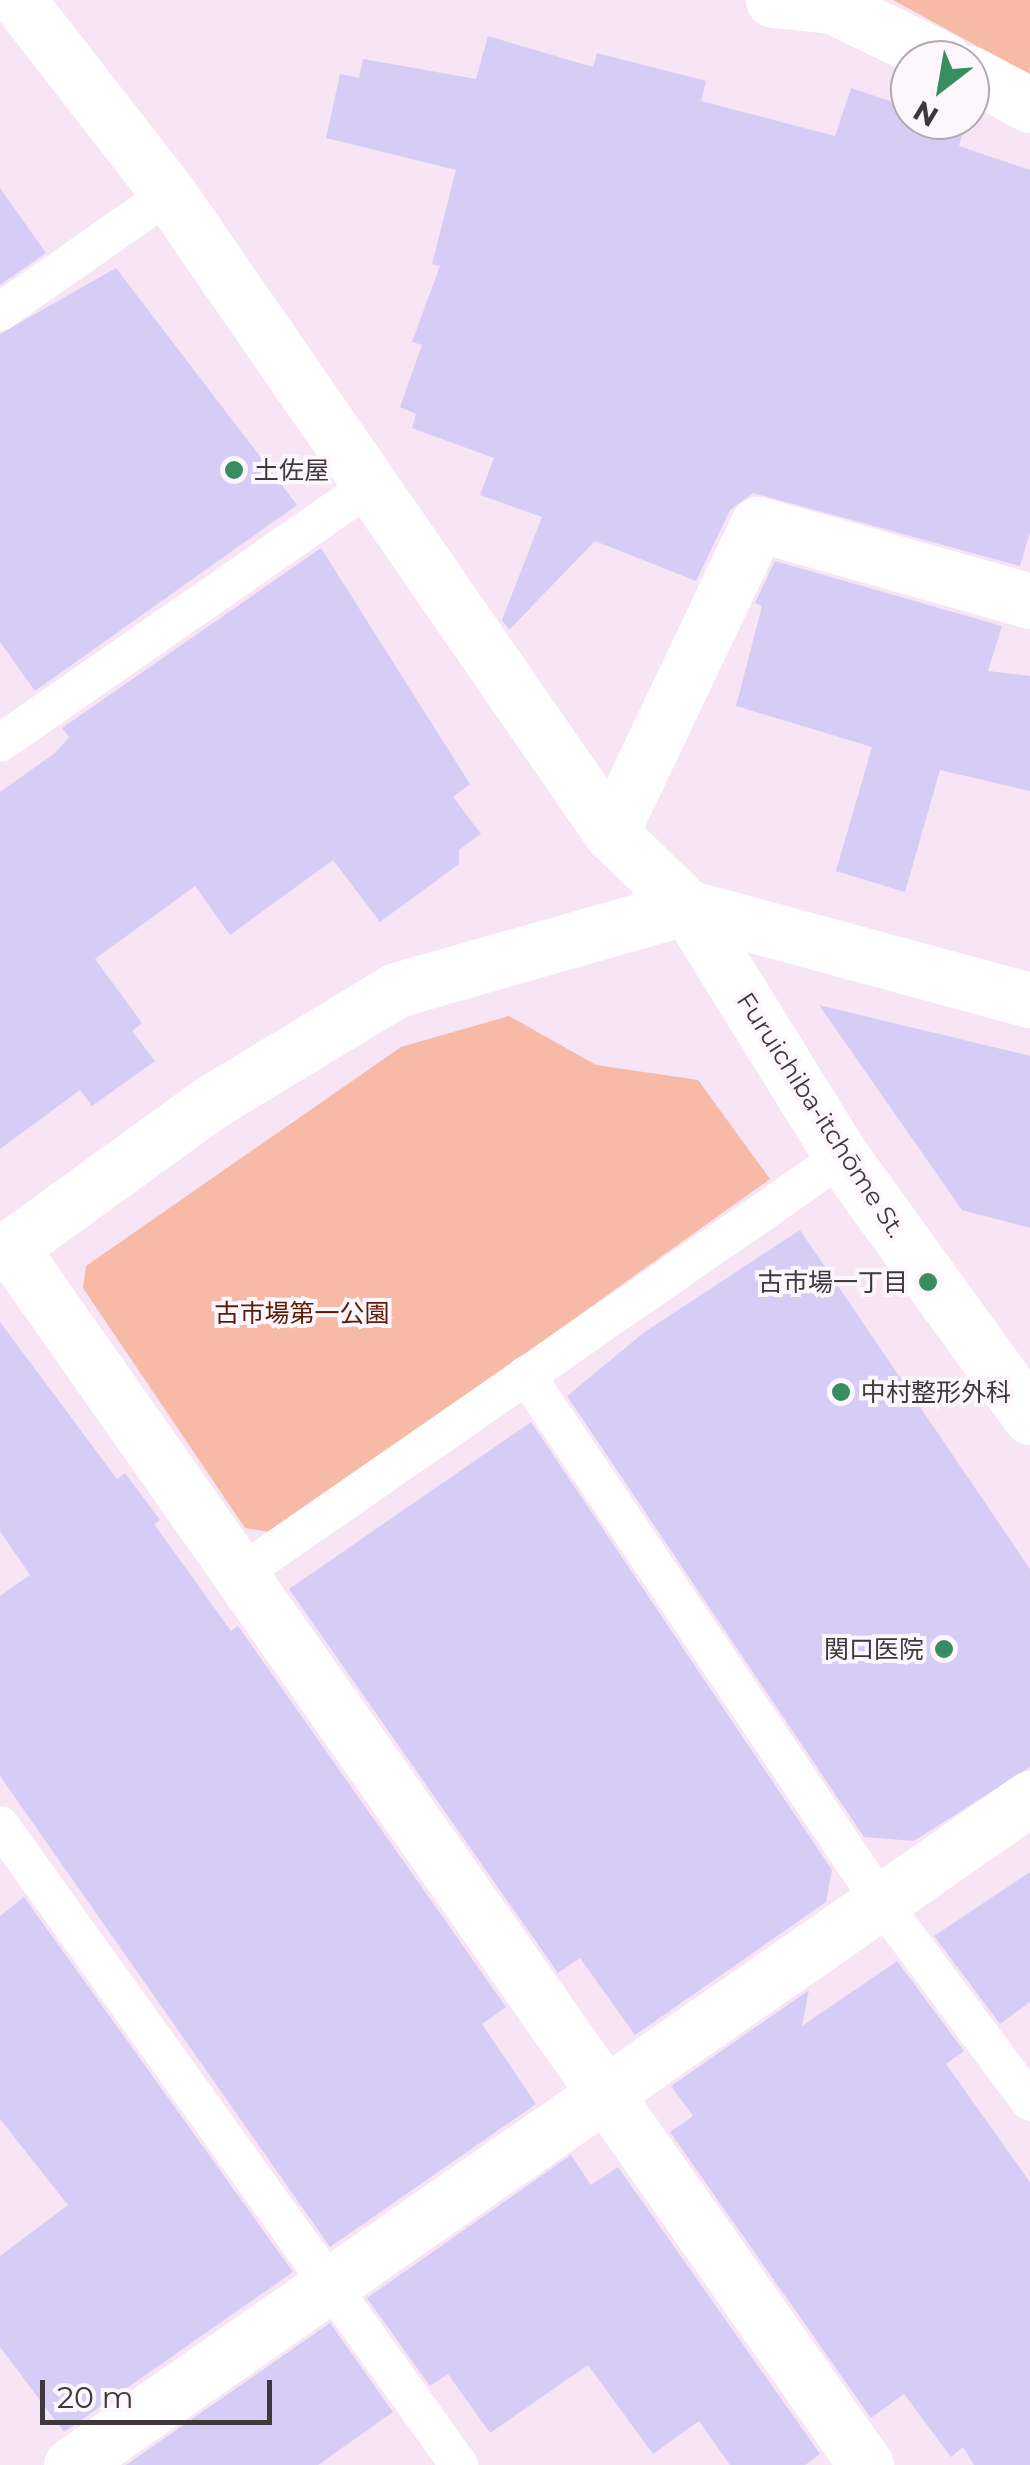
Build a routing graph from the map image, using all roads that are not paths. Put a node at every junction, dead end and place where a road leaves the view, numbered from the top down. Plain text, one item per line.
1 (18, 0) edge
2 (773, 0) edge
3 (832, 3) edge
4 (905, 40) edge
5 (990, 84) edge
6 (1030, 105) edge
7 (168, 194) junction
8 (0, 312) edge
9 (370, 486) junction
10 (1030, 601) edge
11 (0, 743) edge
12 (611, 833) junction
13 (687, 907) junction
14 (1030, 1000) edge
15 (842, 1157) junction
16 (5, 1251) edge
17 (526, 1374) junction
18 (1030, 1416) edge
19 (240, 1574) junction
20 (1030, 1798) edge
21 (0, 1825) edge
22 (881, 1902) junction
23 (606, 2094) junction
24 (1030, 2102) edge
25 (332, 2284) junction
26 (71, 2465) edge
27 (459, 2465) edge
28 (866, 2465) edge

1 - 7 street, Furuichiba-itchōme St.
2 - 3 street
3 - 4 street
5 - 6 street
7 - 8 lane
7 - 9 street, Furuichiba-itchōme St.
9 - 11 lane
9 - 12 street, Furuichiba-itchōme St.
10 - 12 street
12 - 13 street, Furuichiba-itchōme St.
13 - 14 street
13 - 15 street, Furuichiba-itchōme St.
13 - 16 street
15 - 17 lane
15 - 18 street, Furuichiba-itchōme St.
16 - 19 street
17 - 19 lane
17 - 22 lane
19 - 23 street
20 - 22 street
21 - 25 lane
22 - 23 street
22 - 24 lane
23 - 25 street
23 - 28 street
25 - 26 street
25 - 27 lane

